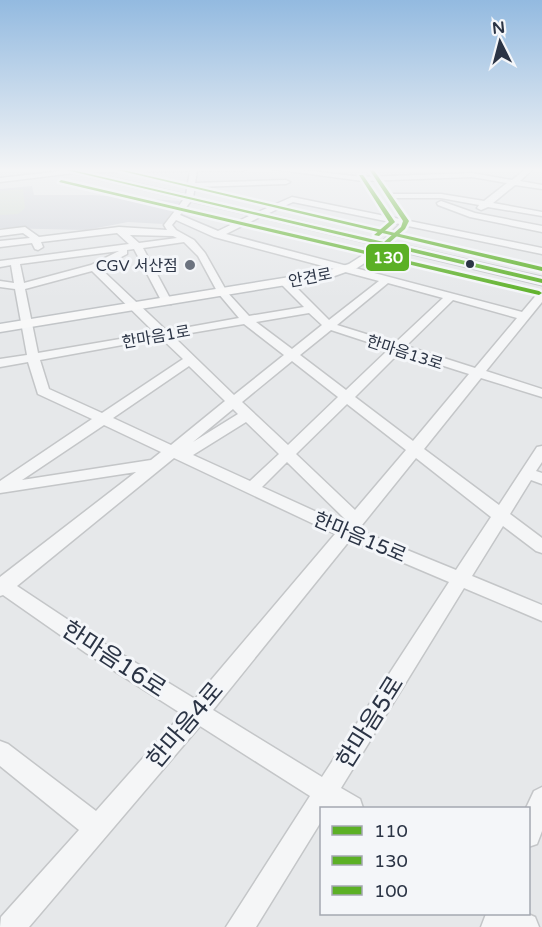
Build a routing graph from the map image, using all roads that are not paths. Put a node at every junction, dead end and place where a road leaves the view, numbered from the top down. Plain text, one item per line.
1 (177, 212) edge
2 (248, 212) edge
3 (265, 212) edge
4 (361, 212) edge
5 (401, 212) edge
6 (447, 212) edge
7 (477, 212) edge
8 (259, 215) junction
9 (174, 216) junction
10 (406, 221) junction
11 (463, 223) junction
12 (542, 230) edge
13 (124, 232) junction
14 (0, 233) edge
15 (176, 233) junction
16 (220, 235) junction
17 (75, 236) junction
18 (186, 240) junction
19 (36, 242) junction
20 (0, 244) edge
21 (385, 244) junction
22 (137, 246) junction
23 (411, 250) junction
24 (542, 251) edge
25 (374, 252) junction
26 (89, 253) junction
27 (41, 259) junction
28 (15, 262) junction
29 (0, 264) edge
30 (94, 267) junction
31 (346, 270) junction
32 (386, 280) junction
33 (542, 281) edge
34 (285, 282) junction
35 (0, 284) edge
36 (20, 287) junction
37 (0, 290) edge
38 (223, 293) junction
39 (542, 295) edge
40 (450, 297) junction
41 (166, 302) junction
42 (134, 307) junction
43 (311, 309) junction
44 (523, 316) junction
45 (246, 320) junction
46 (27, 323) junction
47 (329, 326) junction
48 (0, 328) edge
49 (164, 334) junction
50 (396, 349) junction
51 (292, 356) junction
52 (33, 357) junction
53 (190, 360) junction
54 (0, 363) edge
55 (475, 374) junction
56 (542, 393) edge
57 (346, 398) junction
58 (233, 403) junction
59 (247, 415) junction
60 (105, 420) junction
61 (415, 450) junction
62 (542, 450) edge
63 (177, 453) junction
64 (287, 454) junction
65 (157, 464) junction
66 (534, 476) edge
67 (252, 488) junction
68 (0, 489) edge
69 (500, 516) junction
70 (351, 526) junction
71 (542, 547) edge
72 (461, 578) junction
73 (1, 586) edge
74 (542, 613) edge
75 (197, 713) junction
76 (0, 752) edge
77 (326, 792) junction
78 (542, 799) edge
79 (349, 807) edge
80 (97, 828) junction
81 (530, 830) edge
82 (504, 915) edge
83 (11, 927) edge
84 (240, 927) edge
85 (525, 927) edge

1 - 9 street
2 - 8 street
3 - 8 street
4 - 10 street
5 - 10 street
6 - 11 street
7 - 11 street
8 - 16 street
8 - 21 street
9 - 15 street
9 - 16 street
10 - 11 street
10 - 21 street, 안견로
11 - 12 street
11 - 24 street
13 - 15 street
13 - 17 street
13 - 22 street
14 - 19 street
15 - 18 street
16 - 18 street
16 - 31 street
17 - 19 street
17 - 26 street
18 - 22 street
18 - 38 street
19 - 20 street
19 - 27 street
21 - 23 main road
21 - 25 main road, 안견로
22 - 26 street
22 - 30 street
22 - 41 street
23 - 25 main road
23 - 33 main road
25 - 31 main road, 안견로
26 - 27 street
27 - 28 street
28 - 29 street
28 - 36 street, 한마음15로
30 - 36 street
30 - 42 street
31 - 32 street
31 - 34 main road, 안견로
32 - 40 street
32 - 47 street
34 - 38 main road, 안견로
34 - 43 street, 한마음13로
35 - 36 street
36 - 37 street
36 - 46 street, 한마음15로
38 - 41 main road, 안견로
38 - 45 street
39 - 44 street, 한마음4로
40 - 44 street
40 - 50 street
41 - 42 main road, 안견로
42 - 46 main road, 안견로
42 - 49 street
43 - 45 street, 한마음1로
43 - 47 street, 한마음13로
44 - 55 street, 한마음4로
45 - 49 street, 한마음1로
45 - 51 street
46 - 48 main road, 안견로
46 - 52 street, 한마음15로
47 - 50 street, 한마음13로
47 - 51 street
49 - 52 street, 한마음1로
49 - 53 street
50 - 55 street, 한마음13로
50 - 57 street
51 - 57 street
51 - 58 street
52 - 54 street, 한마음1로
52 - 60 street, 한마음15로
53 - 58 street
53 - 60 street
55 - 56 street, 한마음13로
55 - 61 street, 한마음4로
57 - 61 street
57 - 64 street
58 - 59 street
58 - 63 street
59 - 63 street
59 - 64 street
60 - 63 street, 한마음15로
60 - 68 street
61 - 69 street
61 - 70 street, 한마음4로
62 - 66 street, 한마음5로
63 - 65 street
63 - 67 street, 한마음15로
64 - 67 street
64 - 70 street
65 - 68 street
65 - 73 street
66 - 69 street, 한마음5로
67 - 70 street, 한마음15로
69 - 71 street
69 - 72 street, 한마음5로
70 - 72 street, 한마음15로
70 - 75 street, 한마음4로
72 - 74 street, 한마음15로
72 - 77 street, 한마음5로
73 - 75 street, 한마음16로
75 - 77 street, 한마음16로
75 - 80 street, 한마음4로
76 - 80 street
77 - 79 street, 한마음16로
77 - 84 street, 한마음5로
78 - 81 street
80 - 83 street, 한마음4로
82 - 85 street

